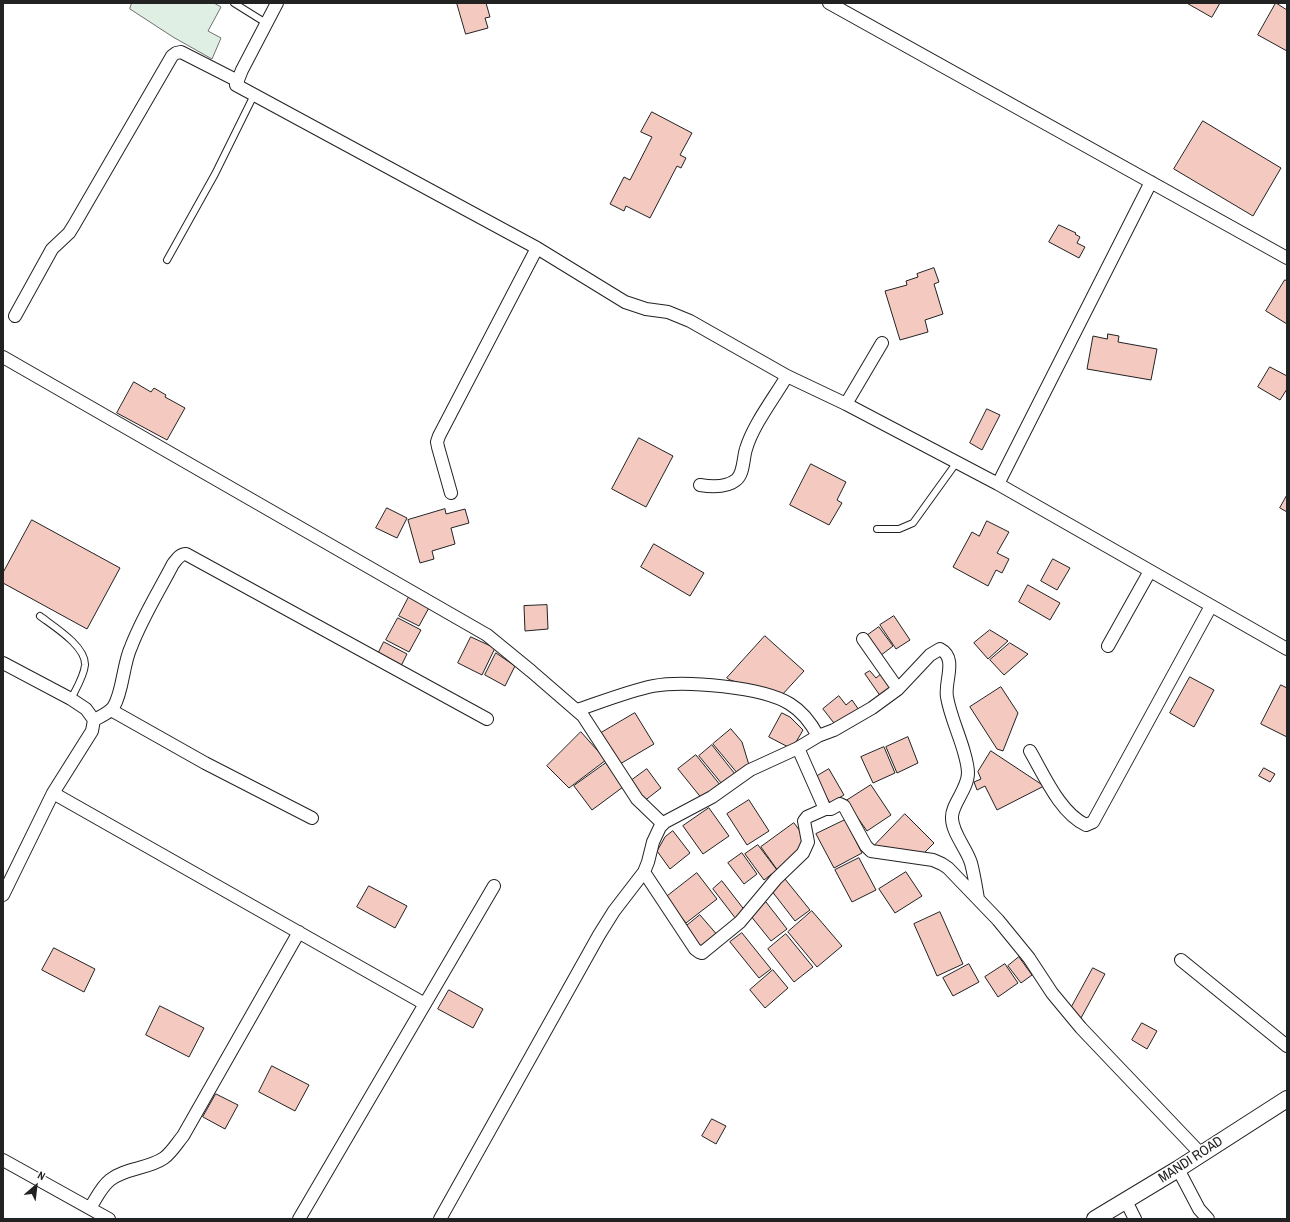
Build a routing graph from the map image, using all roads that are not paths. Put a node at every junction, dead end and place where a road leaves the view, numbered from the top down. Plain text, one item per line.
1 (234, 3) edge
2 (277, 3) edge
3 (829, 3) edge
4 (266, 23) junction
5 (238, 81) junction
6 (254, 94) junction
7 (1151, 182) junction
8 (537, 248) junction
9 (1287, 258) edge
10 (167, 260) dead end
11 (15, 316) dead end
12 (882, 343) dead end
13 (3, 357) edge
14 (787, 376) junction
15 (846, 404) junction
16 (957, 462) junction
17 (998, 484) junction
18 (700, 485) dead end
19 (451, 493) dead end
20 (877, 529) dead end
21 (1150, 571) junction
22 (1211, 606) junction
23 (40, 616) dead end
24 (863, 639) dead end
25 (1108, 646) dead end
26 (1287, 649) edge
27 (3, 663) edge
28 (898, 689) junction
29 (71, 699) junction
30 (111, 710) junction
31 (577, 710) junction
32 (487, 719) dead end
33 (94, 720) junction
34 (818, 736) junction
35 (798, 748) junction
36 (1030, 751) dead end
37 (53, 793) junction
38 (825, 809) junction
39 (312, 818) dead end
40 (663, 824) junction
41 (644, 872) junction
42 (494, 886) dead end
43 (3, 894) edge
44 (978, 899) junction
45 (299, 932) junction
46 (1181, 960) dead end
47 (425, 1004) junction
48 (1287, 1046) edge
49 (1287, 1099) edge
50 (1201, 1154) junction
51 (3, 1160) edge
52 (1178, 1169) junction
53 (1126, 1201) junction
54 (90, 1208) junction
55 (109, 1219) edge
56 (299, 1219) edge
57 (440, 1219) edge
58 (1095, 1219) edge
59 (1135, 1219) edge
60 (1208, 1219) edge

1 - 4 lane
2 - 4 street
3 - 7 street
4 - 5 street
5 - 6 street
5 - 11 street
6 - 8 street
6 - 10 lane
7 - 9 street
7 - 17 street
8 - 14 street
8 - 19 street
12 - 15 street
13 - 31 street
14 - 15 street
14 - 18 street
15 - 16 street
16 - 17 street
16 - 20 lane
17 - 21 street
21 - 22 street
21 - 25 street
22 - 26 street
22 - 36 street
23 - 29 lane
24 - 28 street
27 - 29 street
28 - 34 street
28 - 44 street
29 - 33 street
30 - 32 street
30 - 33 street
30 - 39 street
31 - 34 street
31 - 40 street
33 - 37 street
34 - 35 street
35 - 38 street
35 - 40 street
37 - 43 street
37 - 45 street
38 - 41 street
38 - 44 street
40 - 41 street
41 - 57 street
42 - 47 street
44 - 50 street
45 - 47 street
45 - 54 street
46 - 48 street
47 - 56 street
49 - 50 street, MANDI ROAD
50 - 52 street, MANDI ROAD
51 - 54 street
52 - 53 street, MANDI ROAD
52 - 60 street
53 - 58 street, MANDI ROAD
53 - 59 street
54 - 55 street

